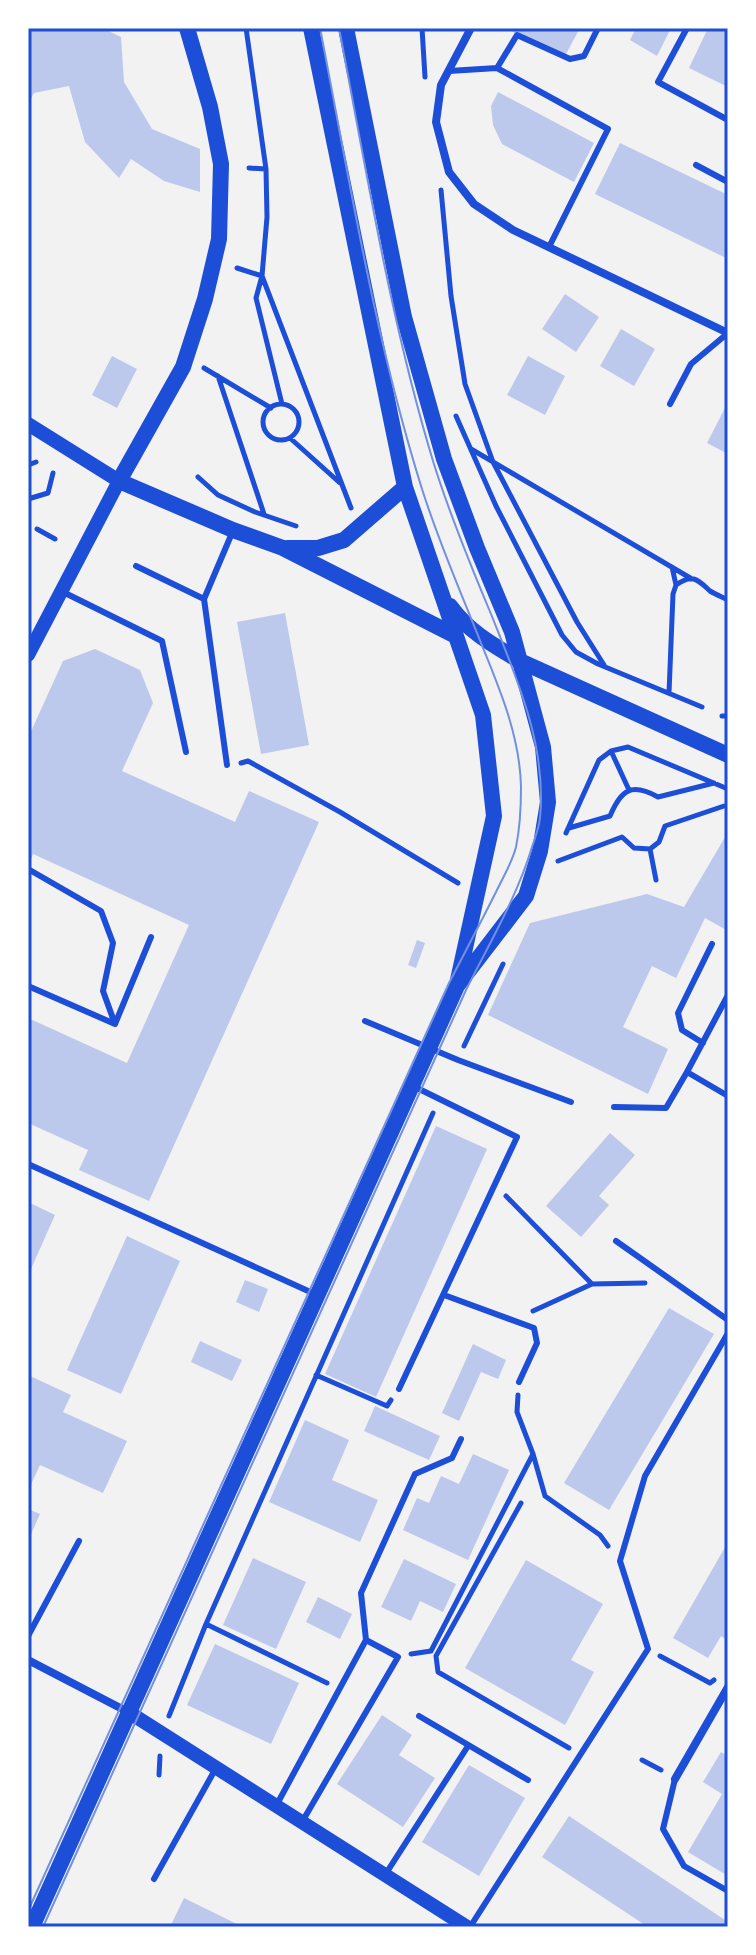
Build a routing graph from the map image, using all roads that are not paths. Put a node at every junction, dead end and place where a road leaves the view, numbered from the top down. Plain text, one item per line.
1 (187, 28) edge
2 (311, 28) edge
3 (346, 28) edge
4 (471, 28) edge
5 (598, 28) edge
6 (687, 28) edge
7 (497, 68) junction
8 (449, 71) junction
9 (728, 120) edge
10 (696, 165) dead end
11 (728, 182) edge
12 (549, 247) junction
13 (728, 333) edge
14 (670, 404) dead end
15 (28, 424) edge
16 (119, 481) junction
17 (405, 487) junction
18 (233, 530) junction
19 (283, 548) junction
20 (136, 566) dead end
21 (61, 591) junction
22 (441, 594) junction
23 (204, 599) junction
24 (456, 636) junction
25 (28, 655) edge
26 (520, 661) junction
27 (186, 752) dead end
28 (728, 755) edge
29 (227, 765) dead end
30 (28, 869) edge
31 (151, 937) dead end
32 (712, 944) dead end
33 (28, 986) edge
34 (457, 986) junction
35 (728, 995) edge
36 (365, 1021) dead end
37 (115, 1024) junction
38 (703, 1043) junction
39 (428, 1047) junction
40 (687, 1072) junction
41 (411, 1085) junction
42 (728, 1096) edge
43 (571, 1102) dead end
44 (614, 1107) dead end
45 (28, 1164) edge
46 (616, 1241) dead end
47 (317, 1295) junction
48 (444, 1295) junction
49 (728, 1320) edge
50 (728, 1333) edge
51 (519, 1382) road end
52 (399, 1389) road end
53 (461, 1439) dead end
54 (79, 1541) dead end
55 (28, 1636) edge
56 (366, 1640) junction
57 (28, 1660) edge
58 (728, 1687) edge
59 (130, 1713) junction
60 (419, 1716) dead end
61 (468, 1746) junction
62 (216, 1768) junction
63 (675, 1779) joint
64 (528, 1780) dead end
65 (276, 1806) junction
66 (302, 1822) junction
67 (385, 1875) junction
68 (154, 1879) dead end
69 (728, 1891) edge
70 (32, 1927) edge
71 (469, 1927) edge

1 - 16 main road
2 - 17 main road
3 - 26 main road
4 - 8 street
5 - 7 lane
6 - 9 lane
7 - 8 lane
7 - 12 lane
8 - 12 street
10 - 11 lane
12 - 13 street
13 - 14 lane
15 - 16 street
16 - 18 main road
16 - 21 street
17 - 19 main road
17 - 22 main road
18 - 19 main road
18 - 23 lane
19 - 24 main road
20 - 23 lane
21 - 25 street
21 - 27 lane
22 - 24 main road
22 - 26 main road
23 - 29 lane
24 - 34 main road
26 - 28 main road
26 - 34 main road
30 - 37 lane
31 - 37 lane
32 - 38 lane
33 - 37 lane
34 - 39 main road
35 - 38 lane
36 - 39 lane
38 - 40 lane
39 - 41 main road
39 - 43 lane
40 - 42 lane
40 - 44 lane
41 - 47 main road
41 - 48 lane
45 - 47 lane
46 - 49 lane
47 - 59 main road
48 - 51 lane
48 - 52 lane
50 - 71 lane
53 - 56 lane
54 - 55 lane
56 - 65 lane
56 - 66 lane
57 - 59 street
58 - 63 street
59 - 62 street
59 - 70 main road
60 - 61 lane
61 - 64 lane
61 - 67 lane
62 - 65 street
62 - 68 lane
63 - 69 lane
65 - 66 street
66 - 67 street
67 - 71 street

